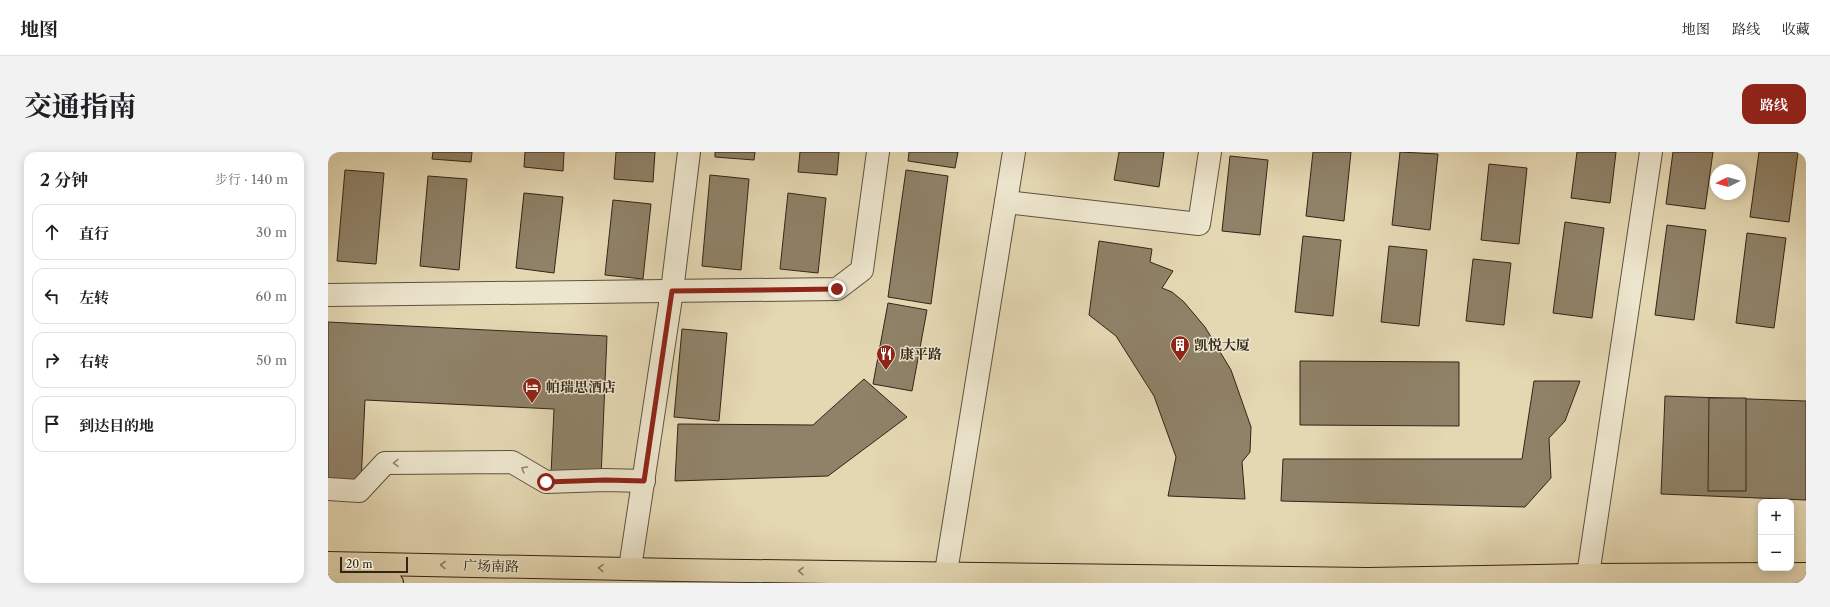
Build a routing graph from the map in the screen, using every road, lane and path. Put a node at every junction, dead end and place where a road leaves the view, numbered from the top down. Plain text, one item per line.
1 (689, 152) edge
2 (878, 152) edge
3 (1014, 152) edge
4 (1210, 152) edge
5 (1652, 152) edge
6 (1006, 202) junction
7 (672, 291) junction
8 (328, 295) edge
9 (644, 481) junction
10 (328, 489) edge
11 (328, 563) edge
12 (630, 568) junction
13 (946, 572) junction
14 (1806, 574) edge
15 (1588, 575) junction
16 (675, 576) edge
17 (328, 581) edge
18 (1368, 581) edge
19 (392, 583) edge

1 - 7 street
2 - 7 street
3 - 6 street
4 - 6 street
5 - 15 street
6 - 13 street
7 - 8 street
7 - 9 street
9 -> 10 street
9 - 12 street
12 -> 11 main road, 广场南路
12 - 16 main road, 广场南路
13 -> 16 main road, 广场南路
13 - 18 main road, 广场南路
14 - 15 main road, 广场南路
15 - 18 main road, 广场南路
17 - 19 main road

